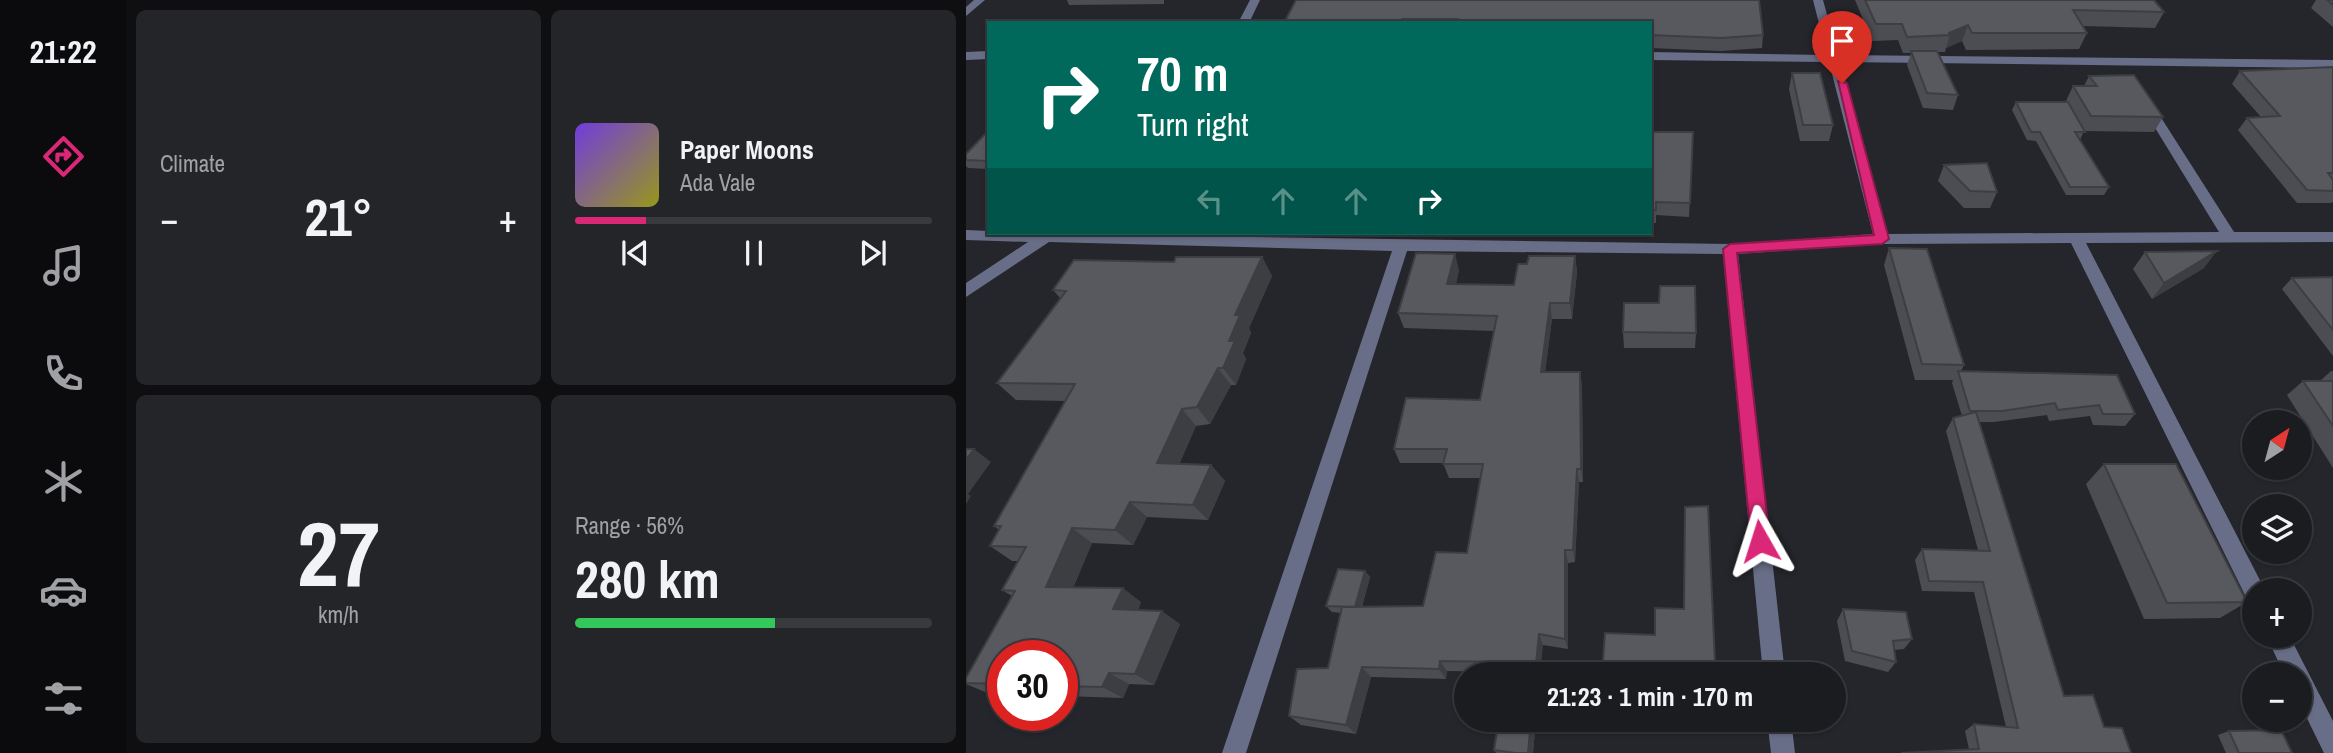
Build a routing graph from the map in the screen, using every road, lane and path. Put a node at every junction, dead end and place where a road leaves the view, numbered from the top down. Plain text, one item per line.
1 (980, 0) edge
2 (1255, 0) edge
3 (1818, 0) edge
4 (966, 13) edge
5 (1244, 21) edge
6 (987, 55) edge
7 (966, 56) edge
8 (1652, 56) edge
9 (1835, 58) junction
10 (2333, 64) edge
11 (2141, 96) edge
12 (966, 235) edge
13 (987, 235) edge
14 (1049, 235) edge
15 (1079, 235) edge
16 (2075, 237) junction
17 (2230, 237) junction
18 (2333, 237) edge
19 (1882, 239) junction
20 (1401, 246) junction
21 (1730, 249) junction
22 (966, 291) edge
23 (2248, 578) edge
24 (1773, 662) edge
25 (2312, 704) edge
26 (1781, 732) edge
27 (2333, 746) edge
28 (1234, 753) edge
29 (1783, 753) edge

1 - 4 street
2 - 5 street
3 - 9 street
6 - 7 street
8 - 9 street
9 - 10 street
9 - 19 street
11 - 17 street
12 - 13 street
14 - 22 street
15 - 20 street
16 - 17 street
16 - 19 street
16 - 23 street
17 - 18 street
19 - 21 street
20 - 21 street
20 - 28 street
21 - 24 street
25 - 27 street
26 - 29 street

